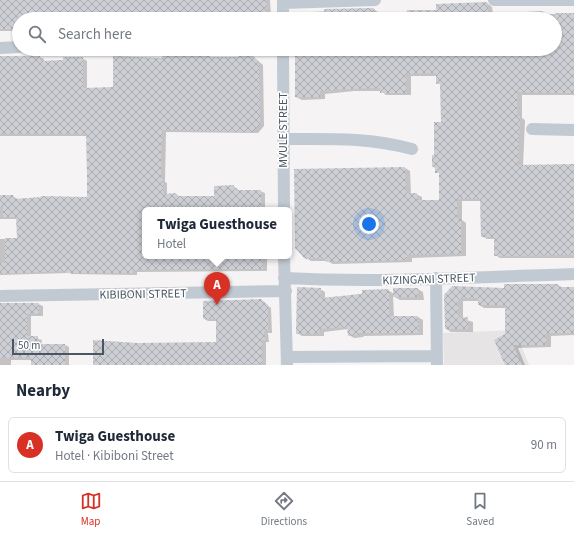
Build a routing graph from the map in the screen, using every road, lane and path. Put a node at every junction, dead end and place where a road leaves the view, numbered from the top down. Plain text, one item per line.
1 (375, 0) edge
2 (494, 0) edge
3 (574, 0) edge
4 (283, 2) edge
5 (12, 47) edge
6 (0, 48) edge
7 (283, 56) edge
8 (532, 129) dead end
9 (574, 130) edge
10 (283, 139) junction
11 (412, 149) dead end
12 (284, 207) edge
13 (284, 259) edge
14 (574, 274) edge
15 (284, 278) junction
16 (436, 278) junction
17 (286, 291) junction
18 (0, 296) edge
19 (287, 361) edge
20 (437, 361) edge

1 - 4 street
2 - 3 street
5 - 6 street
7 - 10 street, MVULE STREET
8 - 9 street
10 - 11 street
10 - 12 street, MVULE STREET
13 - 15 street
14 - 16 street, KIZINGANI STREET
15 - 16 street, KIZINGANI STREET
15 - 17 street
16 - 20 street
17 - 18 street, KIBIBONI STREET
17 - 19 street
19 - 20 street

